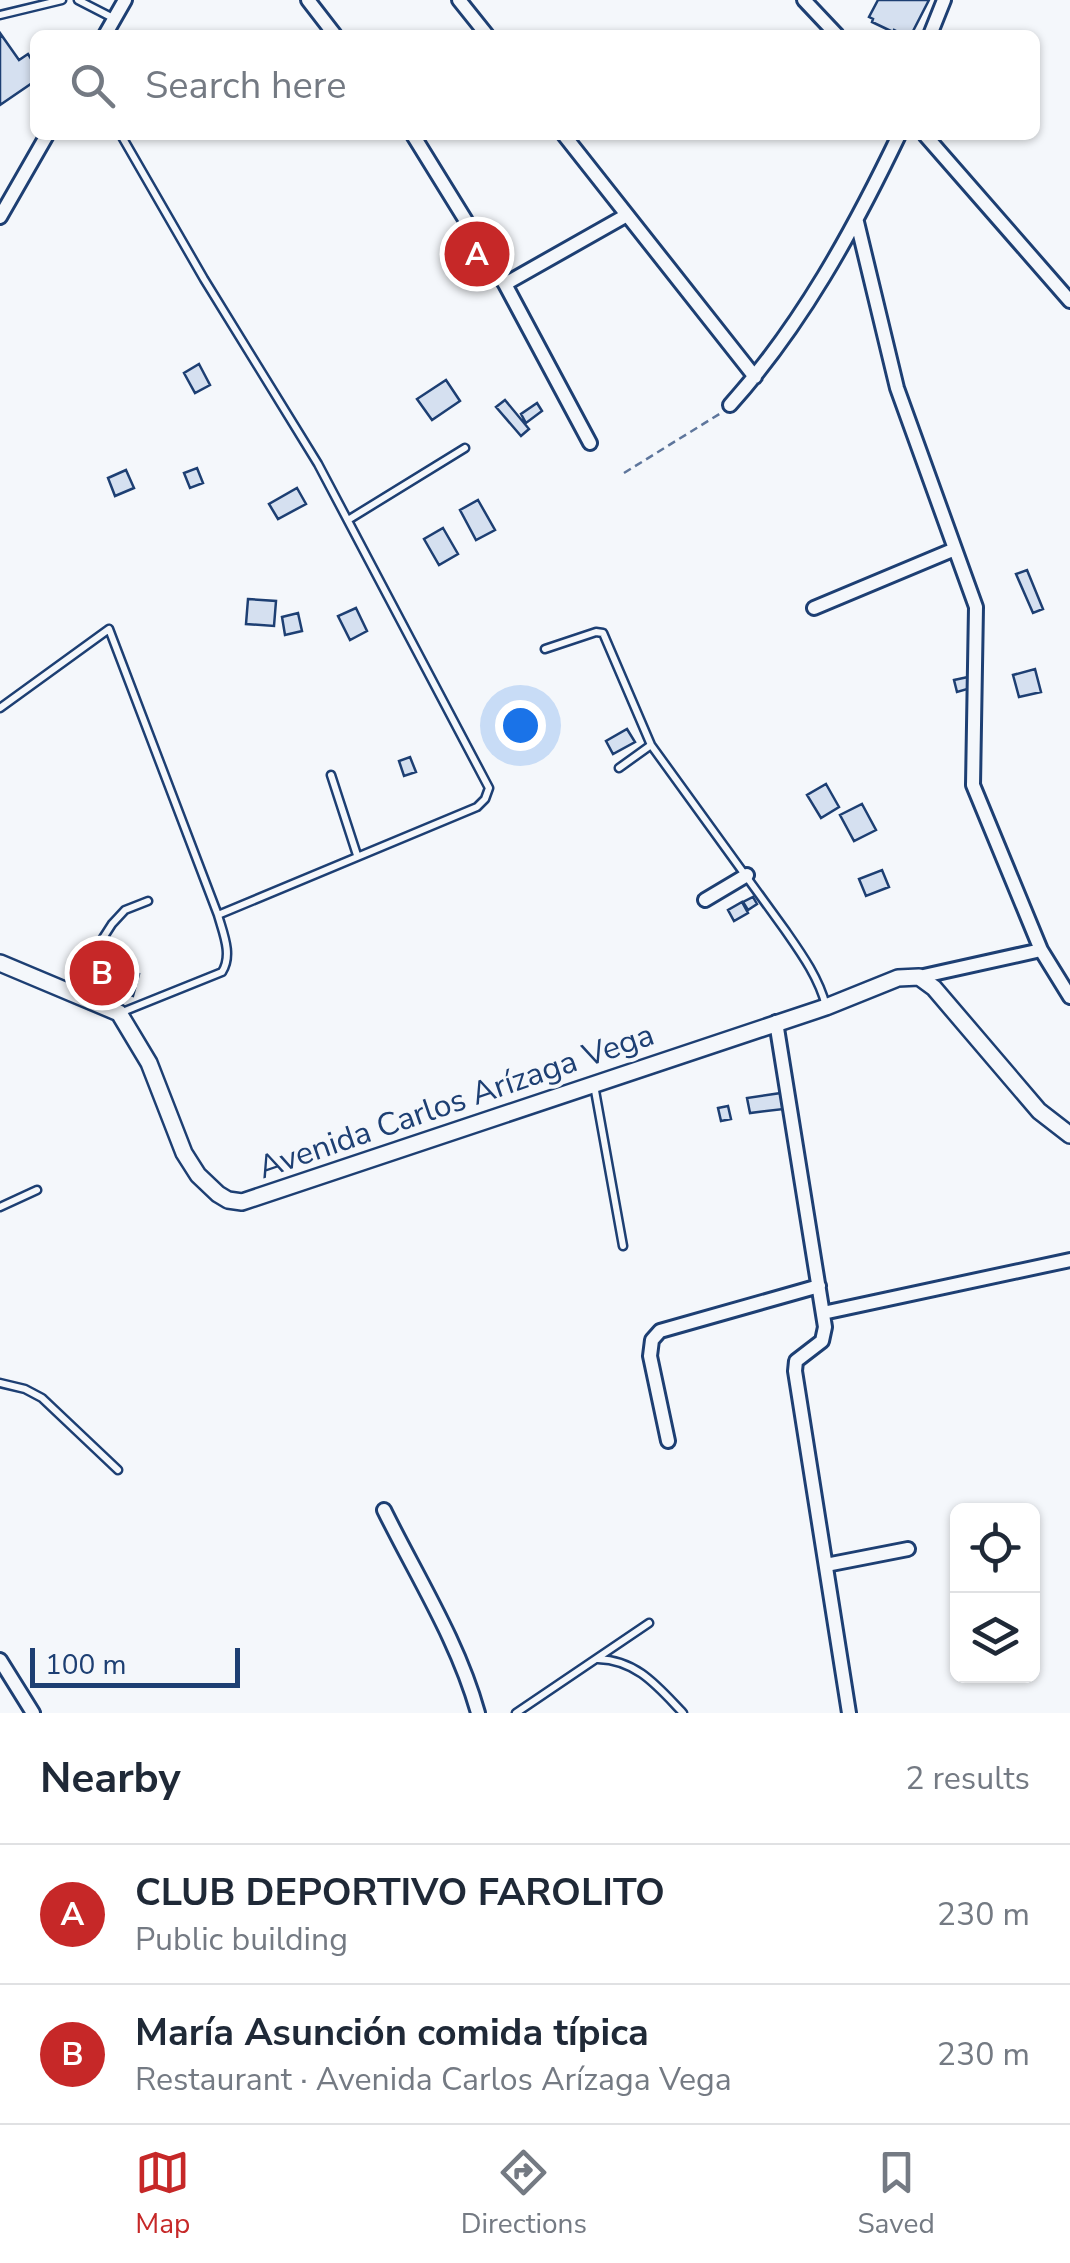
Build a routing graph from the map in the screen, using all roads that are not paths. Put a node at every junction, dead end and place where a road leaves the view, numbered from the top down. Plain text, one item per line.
1 (62, 0) edge
2 (78, 0) edge
3 (125, 0) edge
4 (308, 0) edge
5 (459, 0) edge
6 (804, 0) edge
7 (944, 0) edge
8 (0, 15) edge
9 (114, 19) junction
10 (108, 30) edge
11 (332, 30) edge
12 (482, 30) edge
13 (832, 30) edge
14 (932, 30) edge
15 (44, 140) edge
16 (125, 140) edge
17 (416, 140) edge
18 (568, 140) edge
19 (897, 140) edge
20 (929, 140) edge
21 (626, 215) junction
22 (0, 217) edge
23 (857, 222) junction
24 (504, 284) junction
25 (1070, 302) edge
26 (756, 377) junction
27 (730, 405) road end
28 (590, 443) dead end
29 (465, 448) dead end
30 (348, 520) junction
31 (955, 549) junction
32 (814, 608) dead end
33 (544, 649) dead end
34 (0, 708) edge
35 (651, 745) junction
36 (620, 768) dead end
37 (332, 775) dead end
38 (357, 856) junction
39 (746, 875) junction
40 (704, 900) dead end
41 (148, 902) dead end
42 (218, 914) junction
43 (1041, 950) junction
44 (0, 963) edge
45 (918, 977) junction
46 (68, 992) junction
47 (1070, 996) edge
48 (826, 1007) junction
49 (119, 1013) junction
50 (776, 1022) junction
51 (594, 1084) junction
52 (1070, 1135) edge
53 (37, 1190) dead end
54 (0, 1207) edge
55 (623, 1246) dead end
56 (1070, 1260) edge
57 (819, 1286) junction
58 (824, 1313) junction
59 (0, 1383) edge
60 (668, 1441) dead end
61 (118, 1470) dead end
62 (384, 1510) dead end
63 (908, 1549) dead end
64 (826, 1565) junction
65 (649, 1623) dead end
66 (597, 1659) junction
67 (0, 1660) edge
68 (33, 1713) edge
69 (478, 1713) edge
70 (516, 1713) edge
71 (683, 1713) edge
72 (849, 1713) edge

1 - 8 lane
2 - 9 lane
3 - 9 street
4 - 11 street
5 - 12 street
6 - 13 street
7 - 14 street
9 - 10 street
15 - 22 street
16 - 30 lane
17 - 24 street
18 - 21 street
19 - 23 street
20 - 25 street
21 - 24 street
21 - 26 street
23 - 26 street
23 - 31 street
24 - 28 street
26 - 27 street
29 - 30 lane
30 - 38 lane
31 - 32 street
31 - 43 street
33 - 35 lane
34 - 42 lane
35 - 36 lane
35 - 39 lane
37 - 38 lane
38 - 42 lane
39 - 40 street
39 - 48 lane
41 - 46 lane
42 - 49 lane
43 - 45 street
43 - 47 street
44 - 46 street
45 - 48 street, Avenida Carlos Arízaga Vega
45 - 52 street
46 - 49 street
48 - 50 street, Avenida Carlos Arízaga Vega
49 - 51 street, Avenida Carlos Arízaga Vega
50 - 51 street, Avenida Carlos Arízaga Vega
50 - 57 street
51 - 55 lane
53 - 54 lane
56 - 58 street
57 - 58 street
57 - 60 street
58 - 64 street
59 - 61 lane
62 - 69 street
63 - 64 street
64 - 72 street
65 - 66 lane
66 - 70 lane
66 - 71 lane
67 - 68 street

